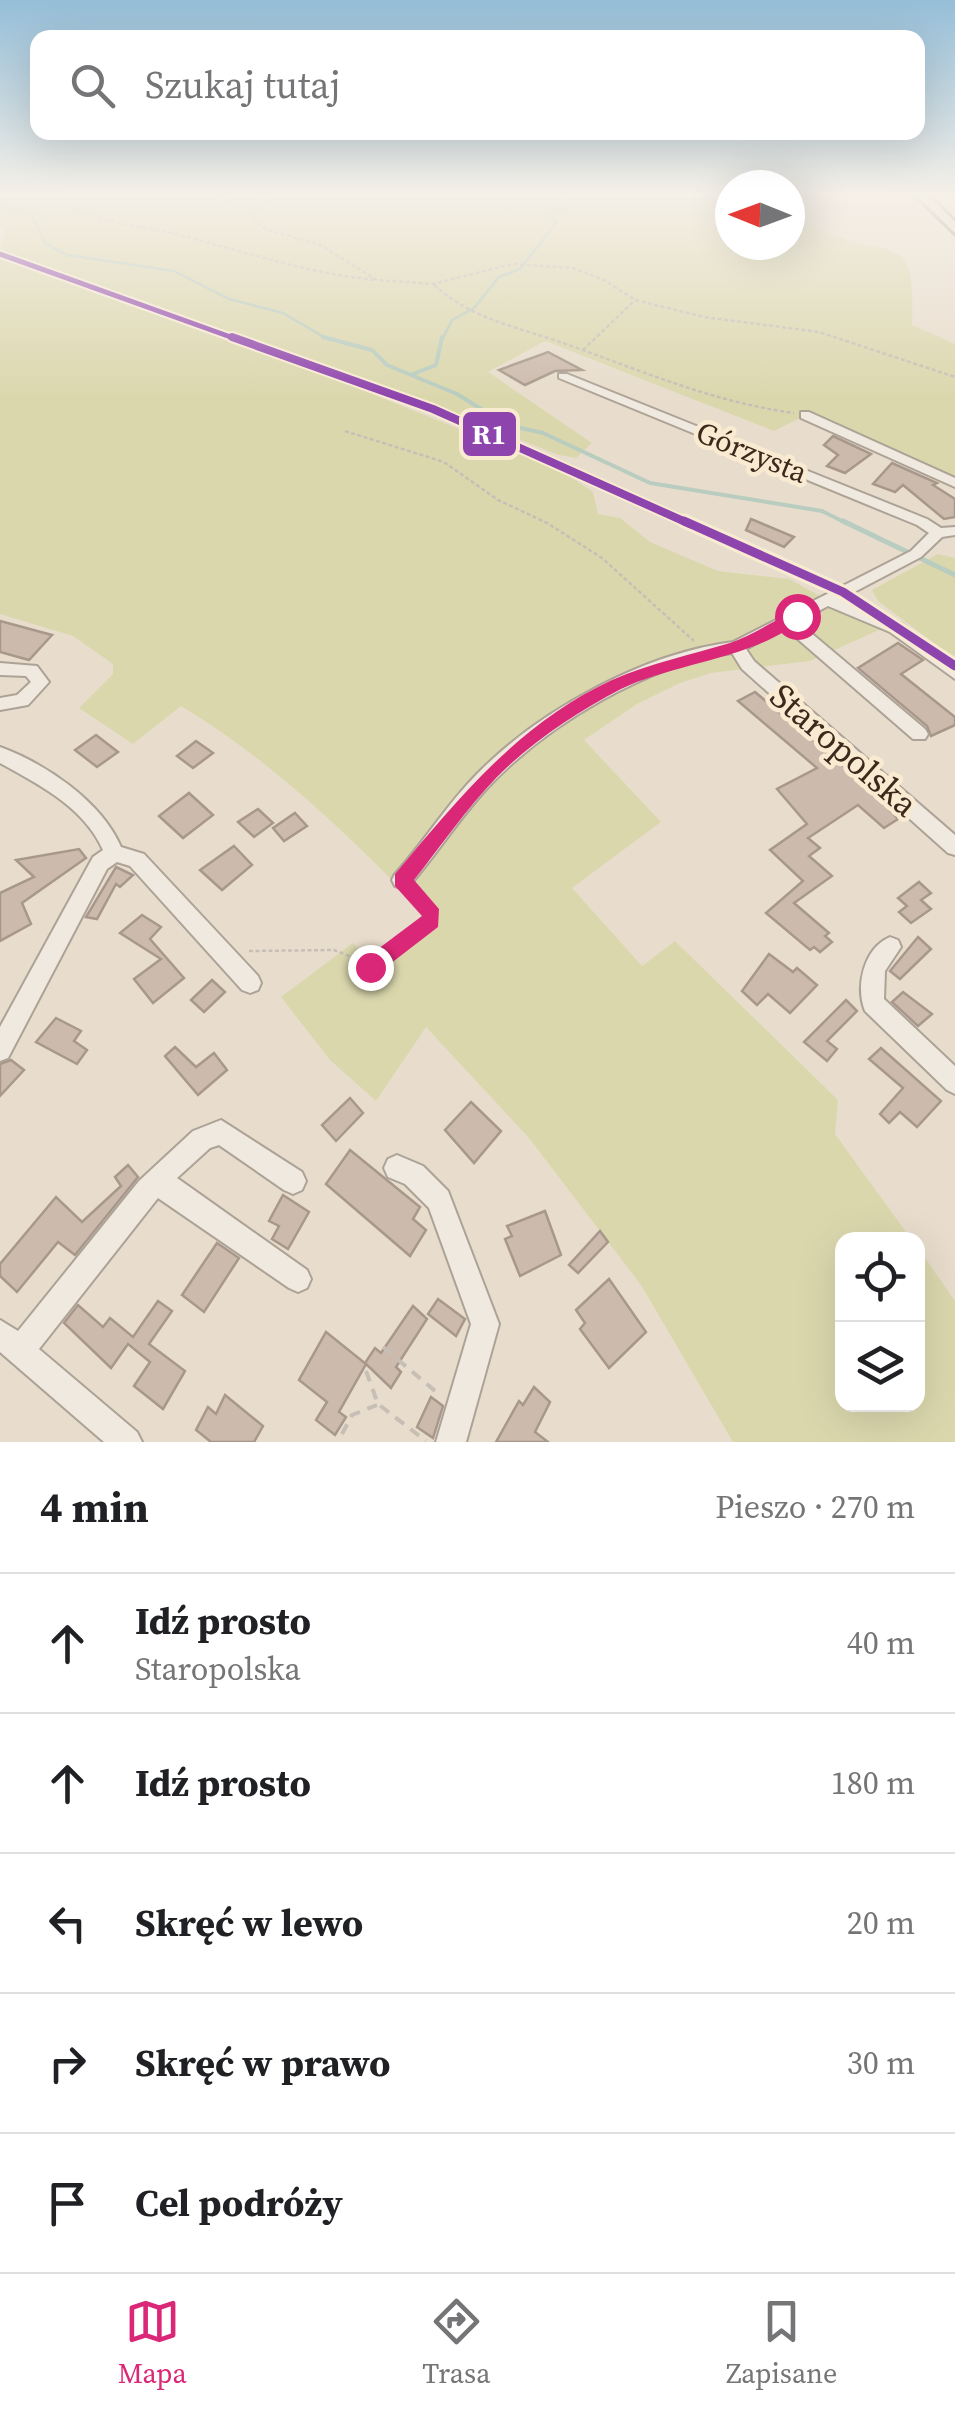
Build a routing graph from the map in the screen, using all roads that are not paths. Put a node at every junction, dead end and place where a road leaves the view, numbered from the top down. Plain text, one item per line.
1 (563, 376) dead end
2 (805, 416) road end
3 (955, 482) edge
4 (955, 531) edge
5 (938, 534) junction
6 (828, 600) junction
7 (786, 621) junction
8 (736, 647) junction
9 (0, 669) edge
10 (955, 673) edge
11 (0, 704) edge
12 (919, 734) dead end
13 (0, 754) edge
14 (955, 847) edge
15 (114, 854) junction
16 (402, 880) road end
17 (890, 947) dead end
18 (250, 983) dead end
19 (0, 1050) edge
20 (955, 1082) edge
21 (397, 1168) dead end
22 (294, 1181) dead end
23 (154, 1184) junction
24 (298, 1279) dead end
25 (10, 1342) edge
26 (127, 1442) edge
27 (451, 1442) edge

1 - 5 street, Górzysta
2 - 3 street
4 - 5 street
5 - 6 street
6 - 7 street, Staropolska
6 - 10 street
7 - 8 street, Staropolska
7 - 12 street, Staropolska
8 - 14 street, Staropolska
8 - 16 street
9 - 11 street
13 - 15 street
15 - 18 street
15 - 19 street
17 - 20 street
21 - 27 street
22 - 23 street
23 - 24 street
23 - 25 street
25 - 26 street

